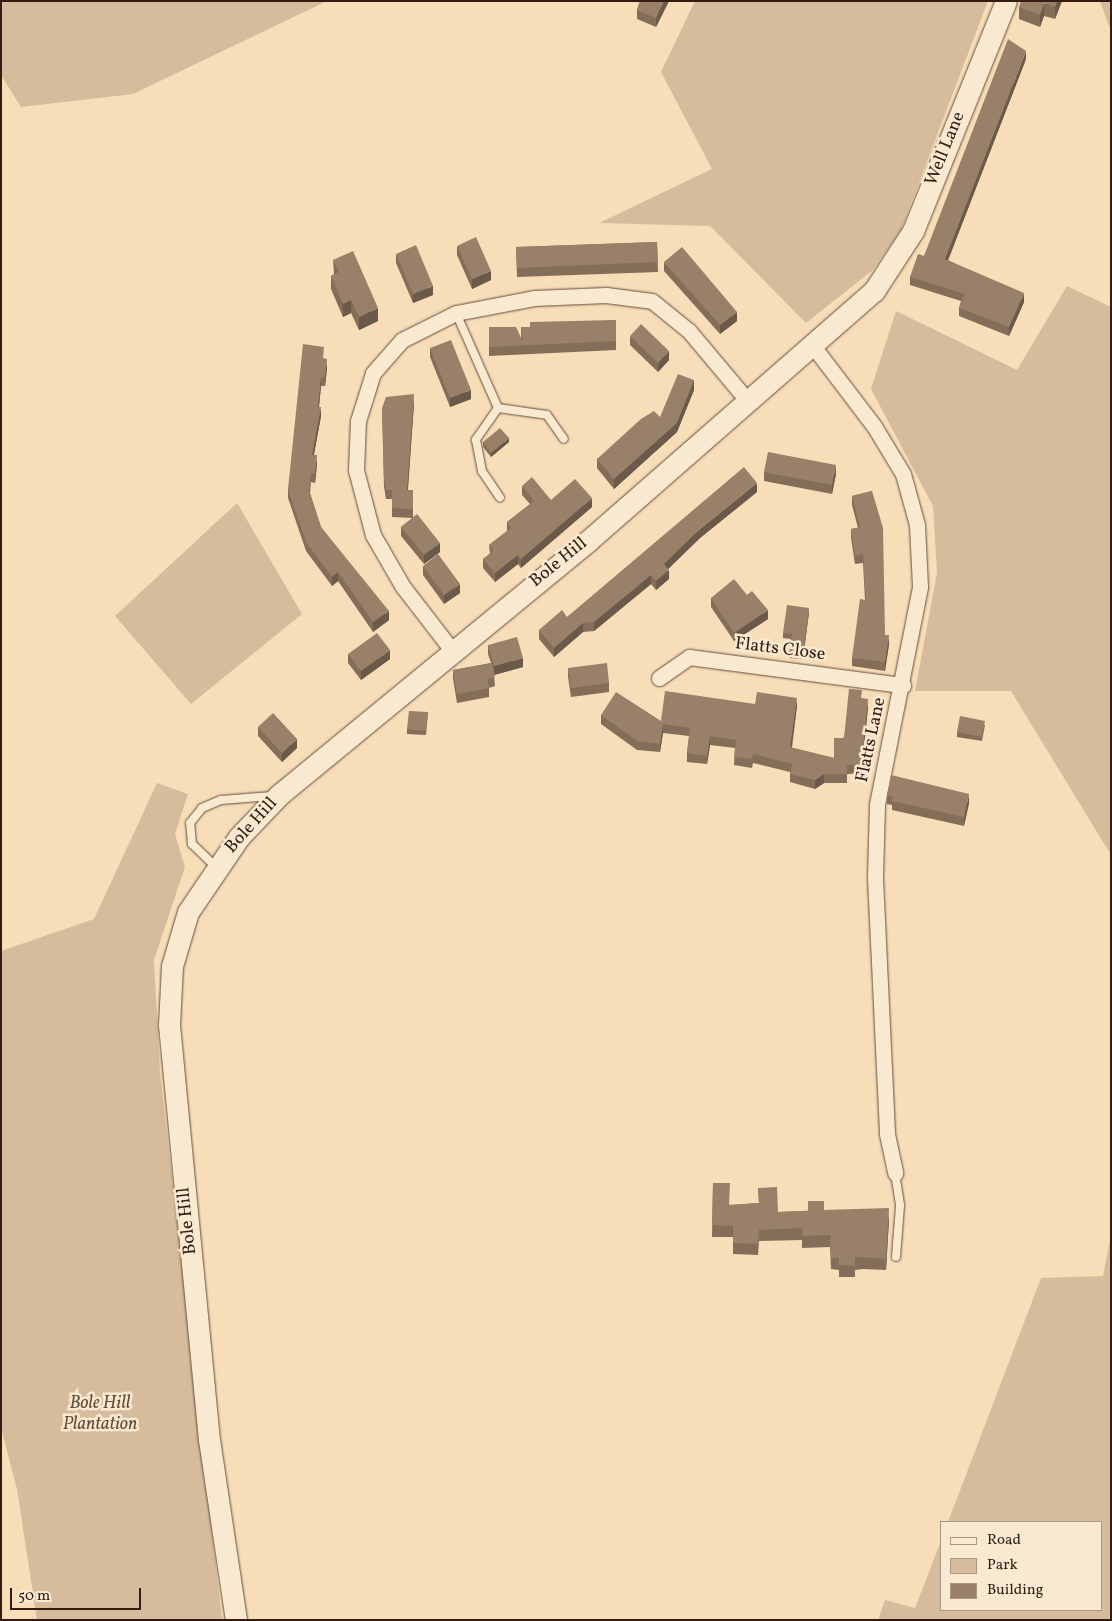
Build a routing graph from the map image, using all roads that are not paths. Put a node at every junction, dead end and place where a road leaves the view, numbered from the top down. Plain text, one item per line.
1 (1006, 1) edge
2 (874, 291) joint
3 (456, 313) junction
4 (814, 346) junction
5 (746, 400) junction
6 (498, 408) junction
7 (564, 439) dead end
8 (500, 498) dead end
9 (451, 649) junction
10 (659, 678) dead end
11 (903, 684) junction
12 (279, 796) junction
13 (216, 868) junction
14 (895, 1173) joint
15 (896, 1257) dead end
16 (236, 1620) edge

1 - 2 street, Well Lane
2 - 4 street, Bole Hill
3 - 5 street
3 - 6 lane
3 - 9 street
4 - 5 street, Bole Hill
4 - 11 street, Flatts Lane
5 - 9 street, Bole Hill
6 - 7 lane
6 - 8 lane
9 - 12 street, Bole Hill
10 - 11 street, Flatts Close
11 - 14 street, Flatts Lane
12 - 13 street, Bole Hill
12 - 13 lane
13 - 16 street, Bole Hill
14 - 15 lane

